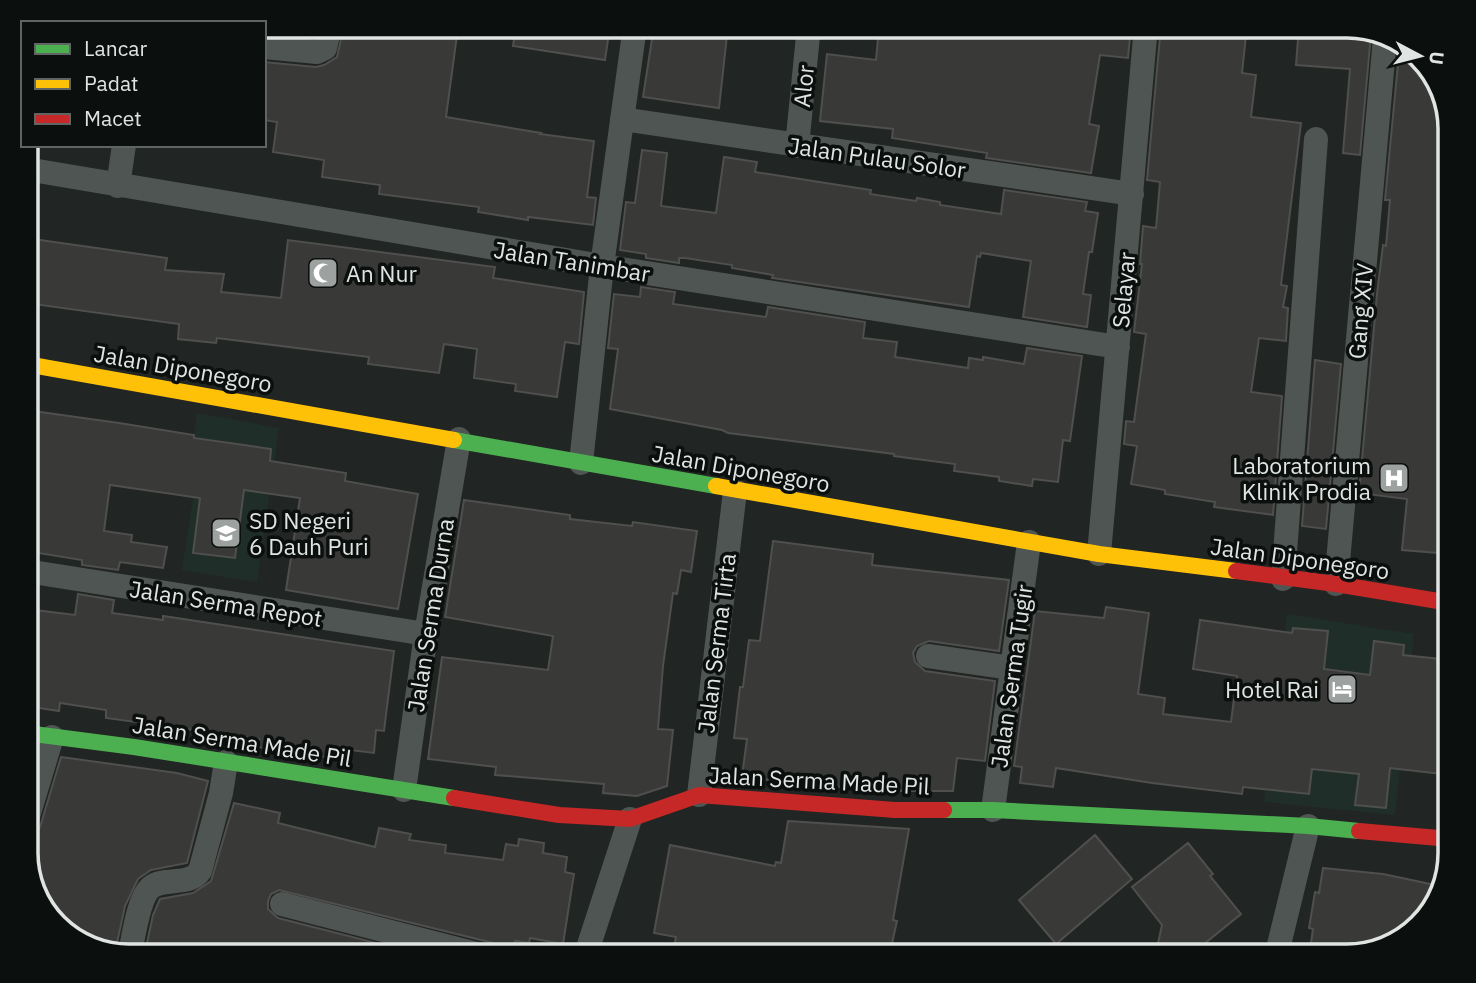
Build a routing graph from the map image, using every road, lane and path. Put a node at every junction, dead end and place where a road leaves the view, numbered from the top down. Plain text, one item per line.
1 (328, 38) edge
2 (633, 38) edge
3 (808, 38) edge
4 (1145, 38) edge
5 (266, 47) edge
6 (1384, 47) edge
7 (622, 119) junction
8 (1317, 139) dead end
9 (797, 146) junction
10 (124, 147) edge
11 (39, 171) edge
12 (118, 186) junction
13 (1132, 194) junction
14 (602, 266) junction
15 (1118, 347) junction
16 (39, 366) edge
17 (459, 439) junction
18 (580, 463) junction
19 (735, 491) junction
20 (1029, 542) junction
21 (1099, 554) junction
22 (39, 573) edge
23 (1283, 579) junction
24 (1336, 584) junction
25 (1438, 601) edge
26 (426, 634) junction
27 (928, 656) dead end
28 (1012, 668) junction
29 (39, 735) edge
30 (52, 737) junction
31 (226, 762) junction
32 (39, 780) edge
33 (404, 790) junction
34 (698, 795) junction
35 (993, 810) junction
36 (629, 819) junction
37 (1308, 826) junction
38 (1438, 838) edge
39 (282, 904) dead end
40 (132, 944) edge
41 (438, 944) edge
42 (589, 944) edge
43 (1279, 944) edge

1 - 5 street
2 - 7 street
3 - 9 street, Alor
4 - 13 street, Selayar
6 - 24 street, Gang XIV
7 - 9 street, Jalan Pulau Solor
7 - 14 street
8 - 23 street
9 - 13 street, Jalan Pulau Solor
10 - 12 street
11 - 12 street, Jalan Tanimbar
12 - 14 street, Jalan Tanimbar
13 - 15 street, Selayar
14 - 15 street, Jalan Tanimbar
14 - 18 street
15 - 21 street, Selayar
16 - 17 main road, Jalan Diponegoro
17 - 18 main road, Jalan Diponegoro
17 - 26 street, Jalan Serma Durna
18 - 19 main road, Jalan Diponegoro
19 - 20 main road, Jalan Diponegoro
19 - 34 street, Jalan Serma Tirta
20 - 21 main road, Jalan Diponegoro
20 - 28 street, Jalan Serma Tugir
21 - 23 main road, Jalan Diponegoro
22 - 26 street, Jalan Serma Repot
23 - 24 main road, Jalan Diponegoro
24 - 25 main road, Jalan Diponegoro
26 - 33 street, Jalan Serma Durna
27 - 28 street
28 - 35 street, Jalan Serma Tugir
29 - 30 main road, Jalan Serma Made Pil
30 - 31 main road, Jalan Serma Made Pil
30 - 32 street
31 - 33 main road, Jalan Serma Made Pil
31 - 40 street
33 - 36 main road, Jalan Serma Made Pil
34 - 35 main road, Jalan Serma Made Pil
34 - 36 main road, Jalan Serma Made Pil
35 - 37 main road, Jalan Serma Made Pil
36 - 42 street
37 - 38 main road, Jalan Serma Made Pil
37 - 43 street
39 - 41 street

